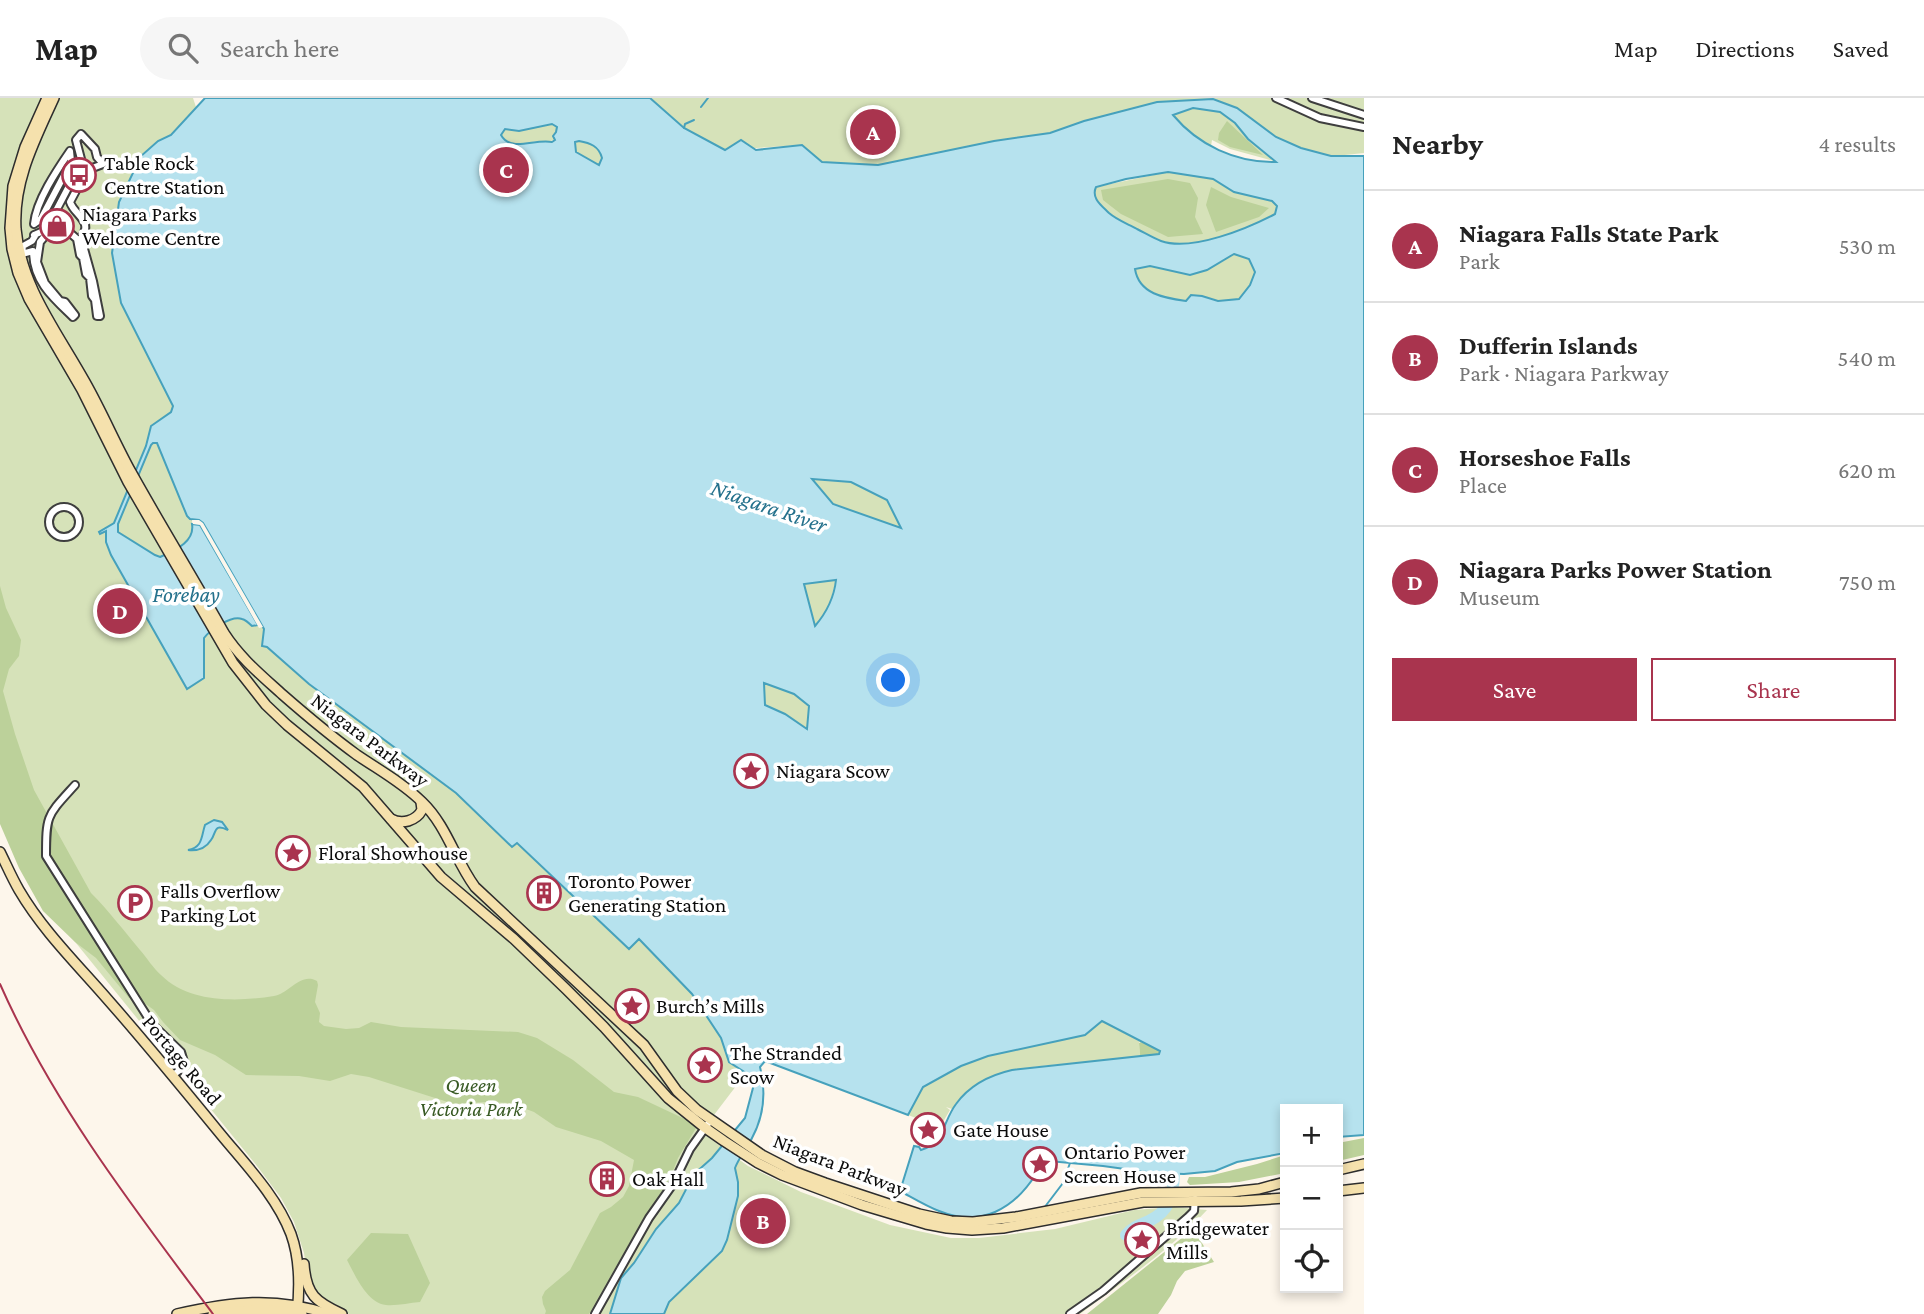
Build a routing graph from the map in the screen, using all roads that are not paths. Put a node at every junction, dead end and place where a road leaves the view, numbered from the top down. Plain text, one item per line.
1 (47, 98) edge
2 (54, 98) edge
3 (1276, 98) edge
4 (1312, 98) edge
5 (1364, 116) edge
6 (1364, 127) edge
7 (103, 164) joint
8 (34, 224) joint
9 (133, 482) junction
10 (50, 529) joint
11 (218, 629) junction
12 (75, 785) dead end
13 (420, 800) junction
14 (390, 817) junction
15 (0, 852) edge
16 (172, 1076) junction
17 (707, 1124) junction
18 (245, 1164) junction
19 (1364, 1164) edge
20 (1343, 1169) edge
21 (1280, 1183) edge
22 (1364, 1188) edge
23 (1343, 1190) edge
24 (1192, 1195) junction
25 (1152, 1196) junction
26 (1280, 1198) edge
27 (299, 1311) edge
28 (177, 1314) edge
29 (214, 1314) edge
30 (328, 1314) edge
31 (342, 1314) edge
32 (595, 1314) edge
33 (1070, 1314) edge

1 - 9 main road, Niagara Parkway
2 - 9 main road, Niagara Parkway
3 - 6 street
4 - 5 street
7 - 7 street
8 - 8 street
9 - 11 main road, Niagara Parkway
10 - 10 street
11 - 13 main road, Niagara Parkway
11 - 14 main road, Niagara Parkway
12 - 16 street
13 - 14 main road
13 - 17 main road, Niagara Parkway
14 - 17 main road, Niagara Parkway
15 - 16 main road, Portage Road
16 - 18 main road, Portage Road
17 - 25 main road, Niagara Parkway
17 - 32 street
18 - 27 main road, Portage Road
18 - 31 main road
19 - 20 main road
21 - 24 main road, Niagara Parkway
22 - 23 main road
24 - 25 main road, Niagara Parkway
24 - 25 main road, Niagara Parkway
24 - 26 main road
24 - 33 street
27 - 28 main road
27 - 29 main road
27 - 30 main road

